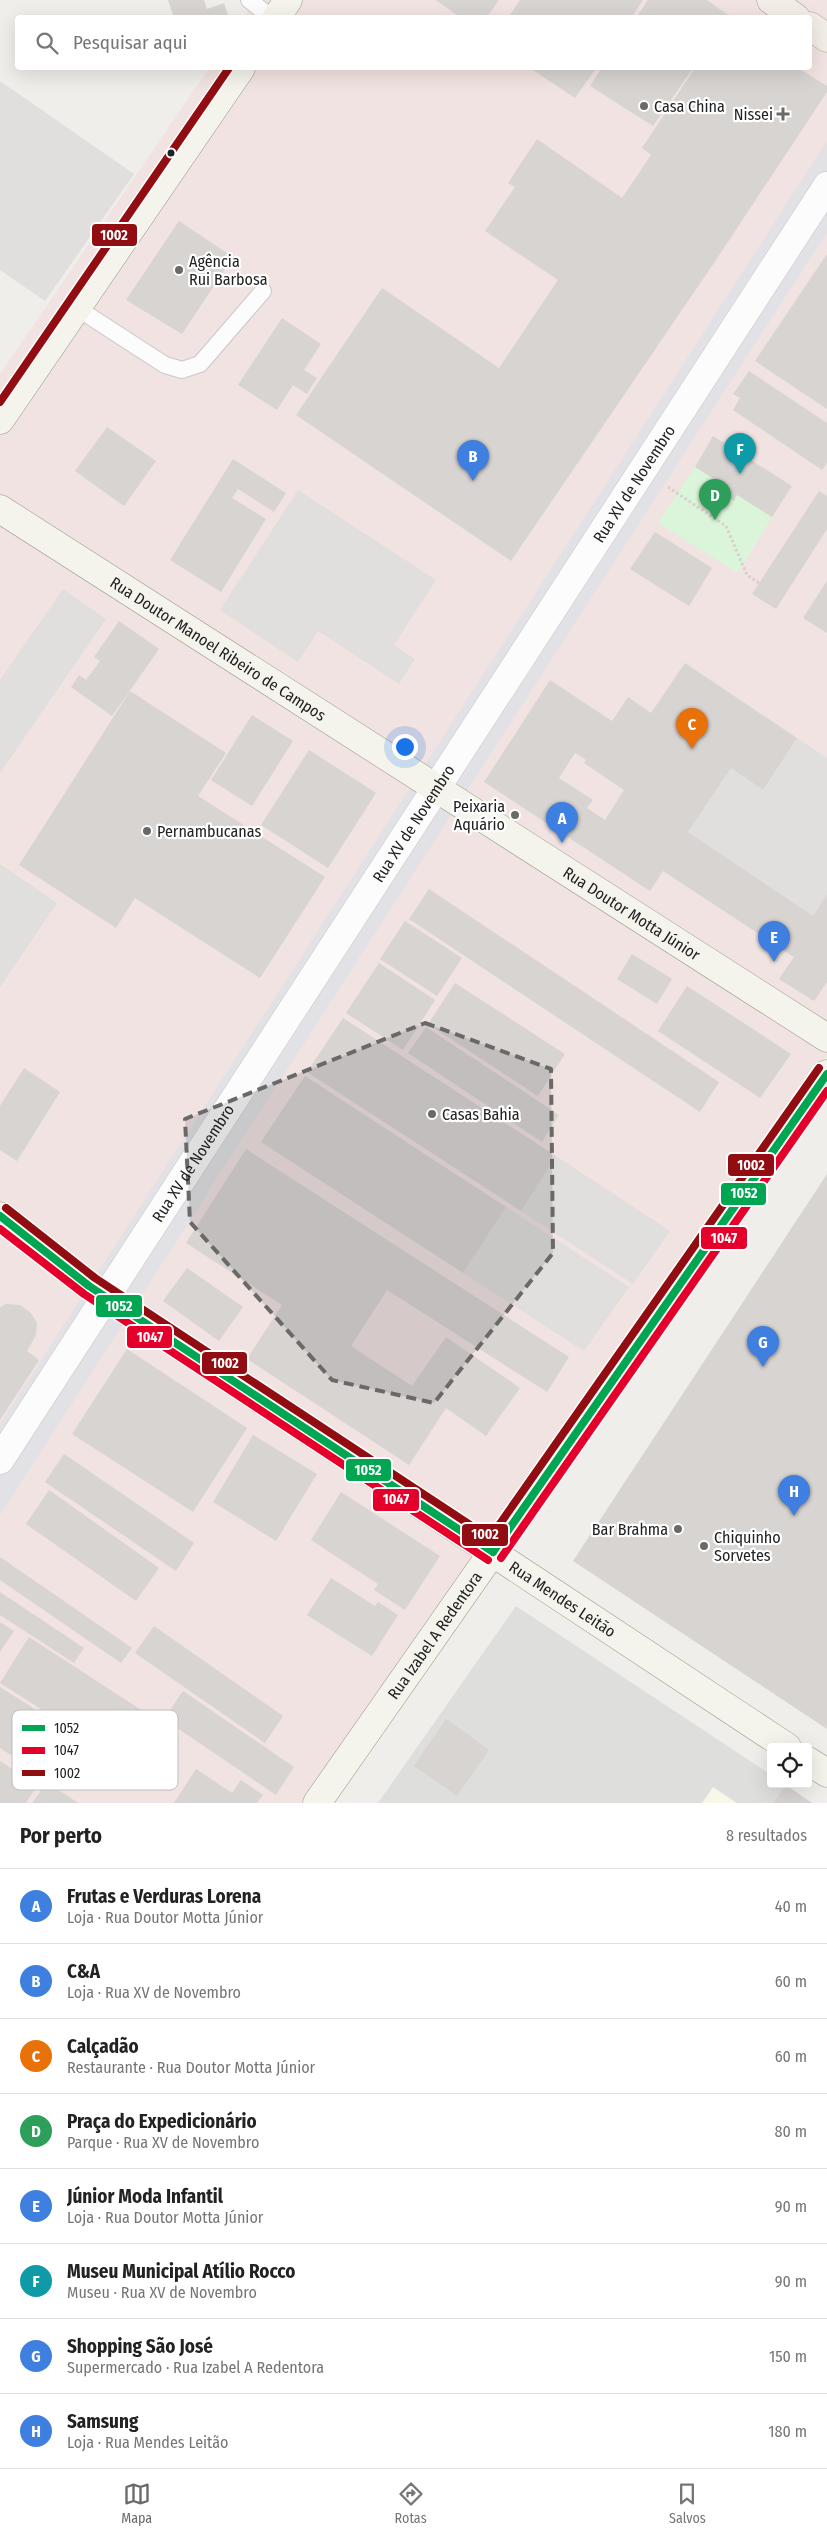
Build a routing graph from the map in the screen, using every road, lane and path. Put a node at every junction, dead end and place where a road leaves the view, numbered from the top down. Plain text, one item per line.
1 (250, 0) edge
2 (288, 0) edge
3 (771, 0) edge
4 (270, 15) edge
5 (276, 15) edge
6 (792, 15) edge
7 (812, 27) edge
8 (827, 38) edge
9 (240, 70) edge
10 (827, 186) edge
11 (263, 291) dead end
12 (77, 308) junction
13 (0, 420) edge
14 (643, 470) junction
15 (0, 509) edge
16 (759, 583) dead end
17 (437, 788) junction
18 (827, 1038) edge
19 (827, 1074) edge
20 (0, 1216) edge
21 (98, 1291) junction
22 (0, 1460) edge
23 (493, 1552) junction
24 (781, 1743) edge
25 (812, 1764) edge
26 (827, 1773) edge
27 (317, 1803) edge

1 - 4 lane
2 - 5 main road
3 - 6 main road
7 - 8 main road
9 - 12 main road
10 - 14 street, Rua XV de Novembro
11 - 12 lane
12 - 13 main road
14 - 16 path
14 - 17 street, Rua XV de Novembro
15 - 17 main road, Rua Doutor Manoel Ribeiro de Campos
17 - 18 main road, Rua Doutor Motta Júnior
17 - 21 street, Rua XV de Novembro
19 - 23 main road, Rua Izabel A Redentora
20 - 21 main road, Rua Mendes Leitão
21 - 22 street, Rua XV de Novembro
21 - 23 main road, Rua Mendes Leitão
23 - 24 main road, Rua Mendes Leitão
23 - 27 main road, Rua Izabel A Redentora
25 - 26 main road

